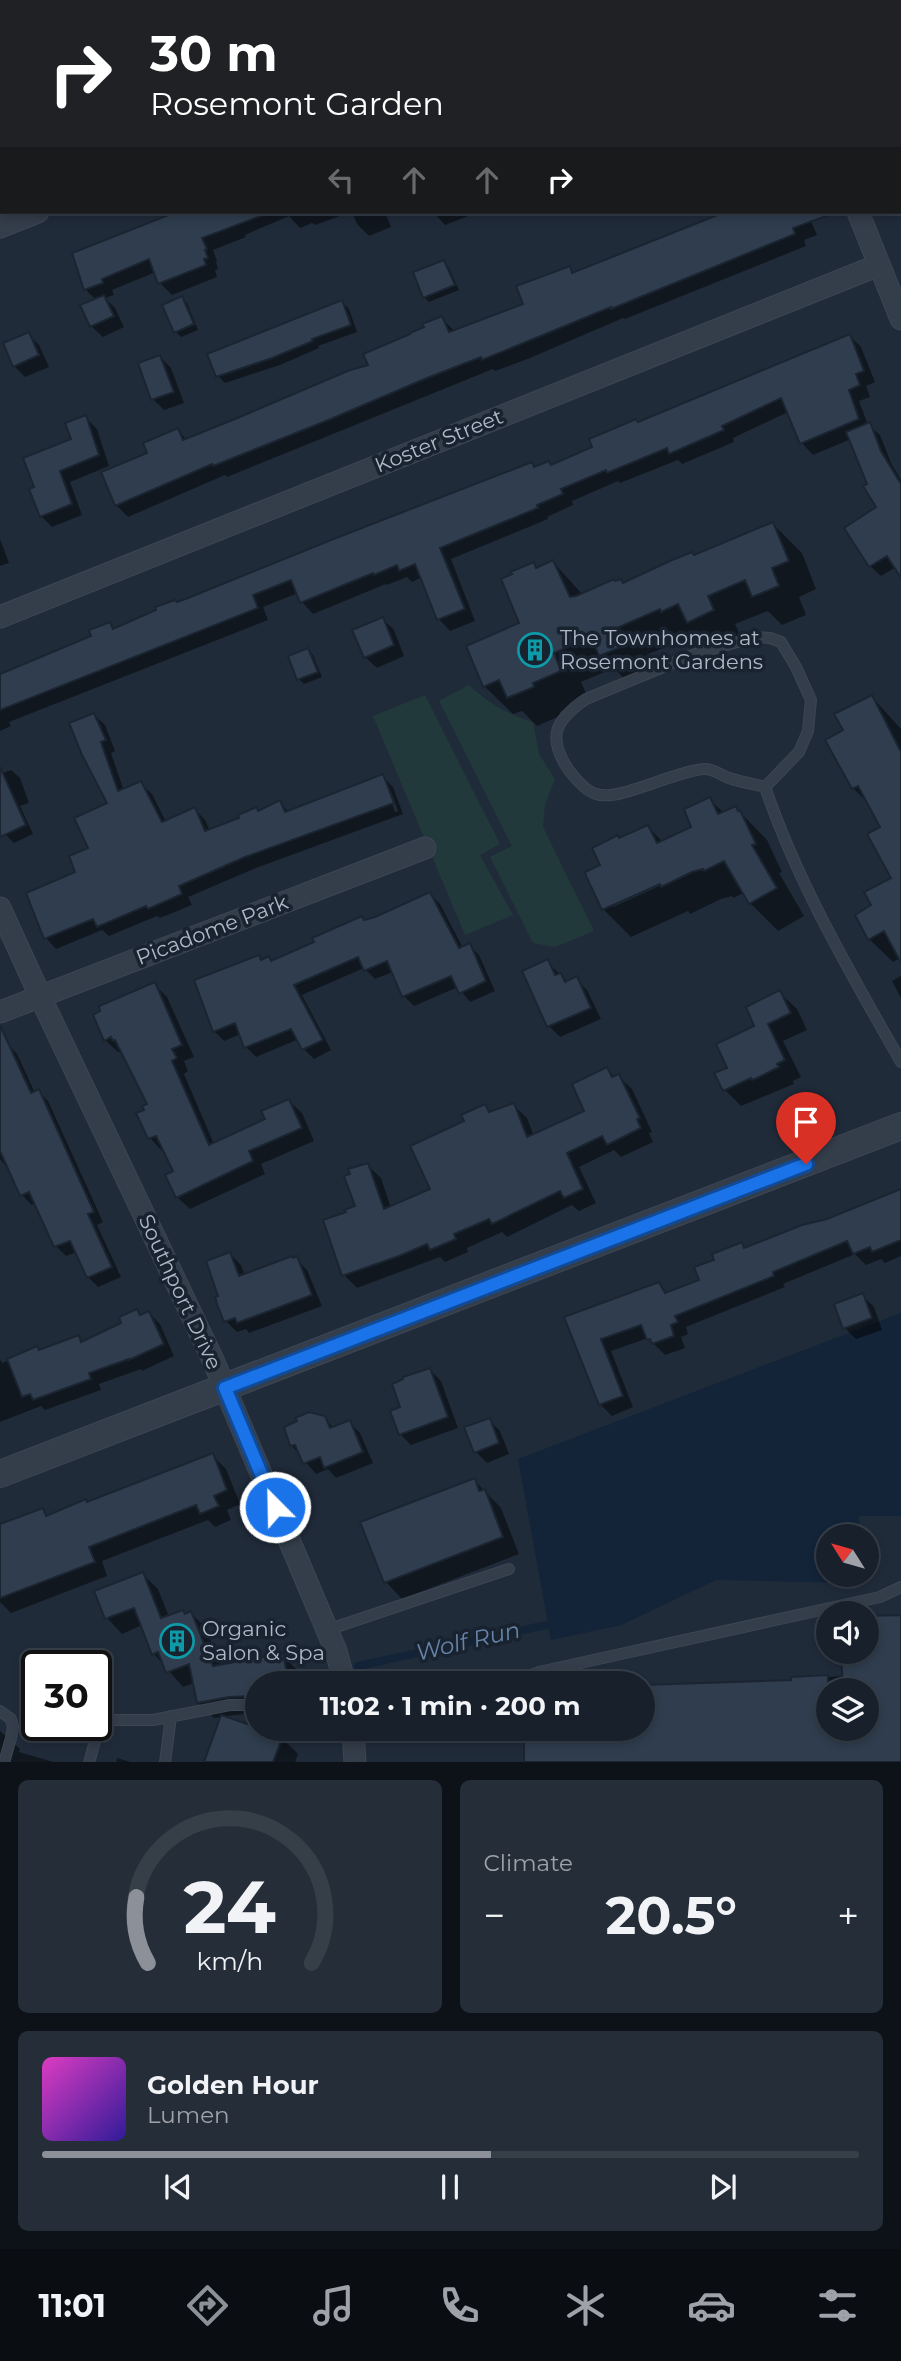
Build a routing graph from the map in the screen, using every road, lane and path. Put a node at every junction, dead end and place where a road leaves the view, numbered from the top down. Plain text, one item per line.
1 (33, 214) edge
2 (859, 214) edge
3 (0, 227) edge
4 (878, 265) junction
5 (901, 319) edge
6 (0, 617) edge
7 (765, 787) junction
8 (425, 848) dead end
9 (0, 908) edge
10 (39, 996) junction
11 (0, 1012) edge
12 (901, 1062) edge
13 (901, 1126) edge
14 (225, 1388) junction
15 (0, 1474) edge
16 (509, 1569) dead end
17 (901, 1587) edge
18 (327, 1630) junction
19 (341, 1671) edge
20 (544, 1671) edge
21 (245, 1705) edge
22 (0, 1711) edge
23 (171, 1716) junction
24 (354, 1741) edge
25 (4, 1762) edge
26 (89, 1762) edge
27 (165, 1762) edge
28 (355, 1762) edge

1 - 3 street
2 - 4 street
4 - 5 street
4 - 6 street, Koster Street
7 - 7 lane
7 - 12 lane
8 - 10 street, Picadome Park
9 - 10 street, Southport Drive
10 - 11 street, Picadome Park
10 - 14 street, Southport Drive
13 - 14 street
14 - 15 street
14 - 18 street, Southport Drive
16 - 18 lane
17 - 20 lane
18 - 19 street, Southport Drive
21 - 23 lane
22 - 25 lane
23 - 26 lane
23 - 27 lane
24 - 28 street

